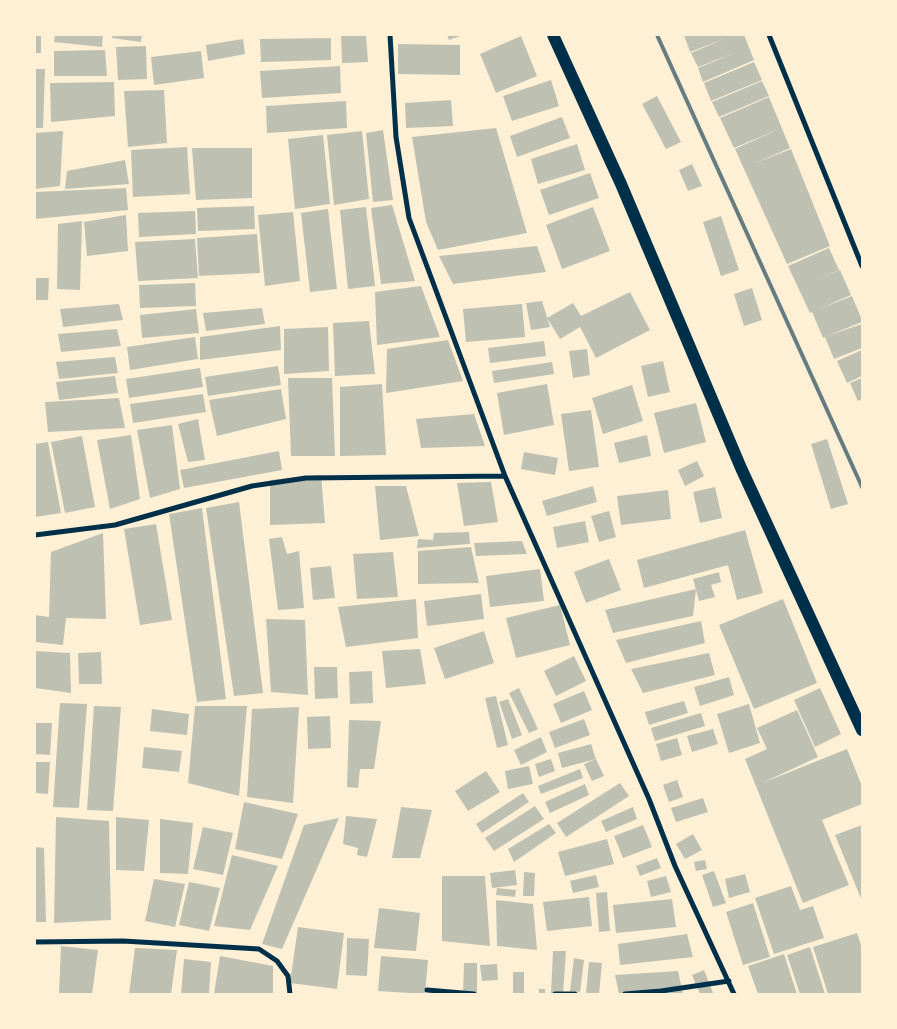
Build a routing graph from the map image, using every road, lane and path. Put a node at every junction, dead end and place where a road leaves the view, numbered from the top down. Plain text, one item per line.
1 (390, 35) edge
2 (553, 35) edge
3 (768, 35) edge
4 (862, 266) edge
5 (505, 476) junction
6 (35, 535) edge
7 (862, 730) edge
8 (35, 942) edge
9 (730, 981) junction
10 (428, 990) dead end
11 (290, 994) edge
12 (474, 994) edge
13 (555, 994) edge
14 (576, 994) edge
15 (625, 994) edge
16 (734, 994) edge

1 - 5 street
2 - 7 main road
3 - 4 street
5 - 6 street
5 - 9 street
8 - 11 street
9 - 15 street
9 - 16 street
10 - 12 street
13 - 14 street

